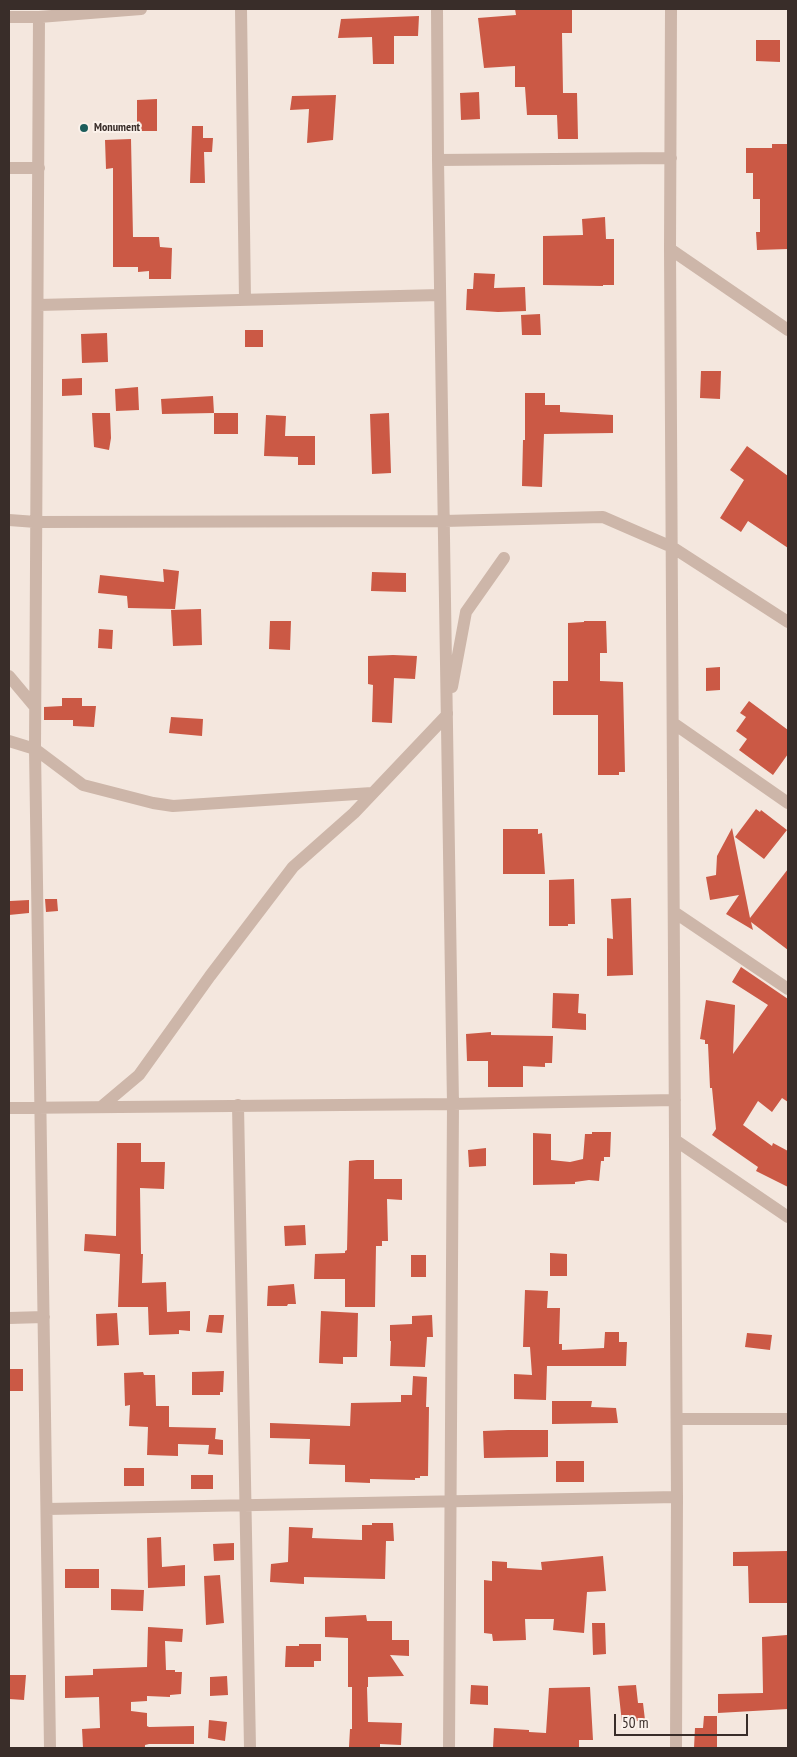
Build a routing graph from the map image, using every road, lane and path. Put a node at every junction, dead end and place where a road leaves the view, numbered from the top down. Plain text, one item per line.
1 (141, 9) edge
2 (241, 9) edge
3 (437, 9) edge
4 (671, 9) edge
5 (9, 17) edge
6 (39, 17) junction
7 (670, 158) junction
8 (438, 160) junction
9 (9, 168) edge
10 (38, 168) junction
11 (670, 249) junction
12 (440, 295) junction
13 (245, 300) junction
14 (38, 305) junction
15 (788, 330) edge
16 (9, 520) edge
17 (444, 521) junction
18 (36, 522) junction
19 (672, 547) junction
20 (504, 558) dead end
21 (788, 622) edge
22 (9, 676) edge
23 (36, 707) junction
24 (447, 715) junction
25 (673, 723) junction
26 (9, 741) edge
27 (35, 749) junction
28 (372, 793) junction
29 (788, 803) edge
30 (674, 912) junction
31 (788, 988) edge
32 (675, 1100) junction
33 (453, 1104) junction
34 (238, 1105) junction
35 (101, 1106) junction
36 (41, 1107) junction
37 (9, 1108) edge
38 (675, 1140) junction
39 (788, 1217) edge
40 (44, 1317) junction
41 (9, 1318) edge
42 (677, 1419) junction
43 (788, 1419) edge
44 (677, 1497) junction
45 (450, 1501) junction
46 (245, 1506) junction
47 (47, 1510) junction
48 (50, 1748) edge
49 (250, 1748) edge
50 (449, 1748) edge
51 (676, 1748) edge

1 - 6 street
2 - 13 street
3 - 8 street
4 - 7 street
5 - 6 street
6 - 10 street
7 - 8 street
7 - 11 street
8 - 12 street
9 - 10 street
10 - 14 street
11 - 15 street
11 - 19 street
12 - 13 street
12 - 17 street
13 - 14 street
14 - 18 street
16 - 18 street
17 - 18 street
17 - 19 street
17 - 24 street
18 - 23 street
19 - 21 street
19 - 25 street
20 - 24 street
22 - 23 street
23 - 27 street
24 - 28 street
24 - 33 street
25 - 29 street
25 - 30 street
26 - 27 street
27 - 28 street
27 - 36 street
28 - 35 street
30 - 31 street
30 - 32 street
32 - 33 street
32 - 38 street
33 - 34 street
33 - 45 street
34 - 35 street
34 - 46 street
35 - 36 street
36 - 37 street
36 - 40 street
38 - 39 street
38 - 42 street
40 - 41 street
40 - 47 street
42 - 43 street
42 - 44 street
44 - 45 street
44 - 51 street
45 - 46 street
45 - 50 street
46 - 47 street
46 - 49 street
47 - 48 street

